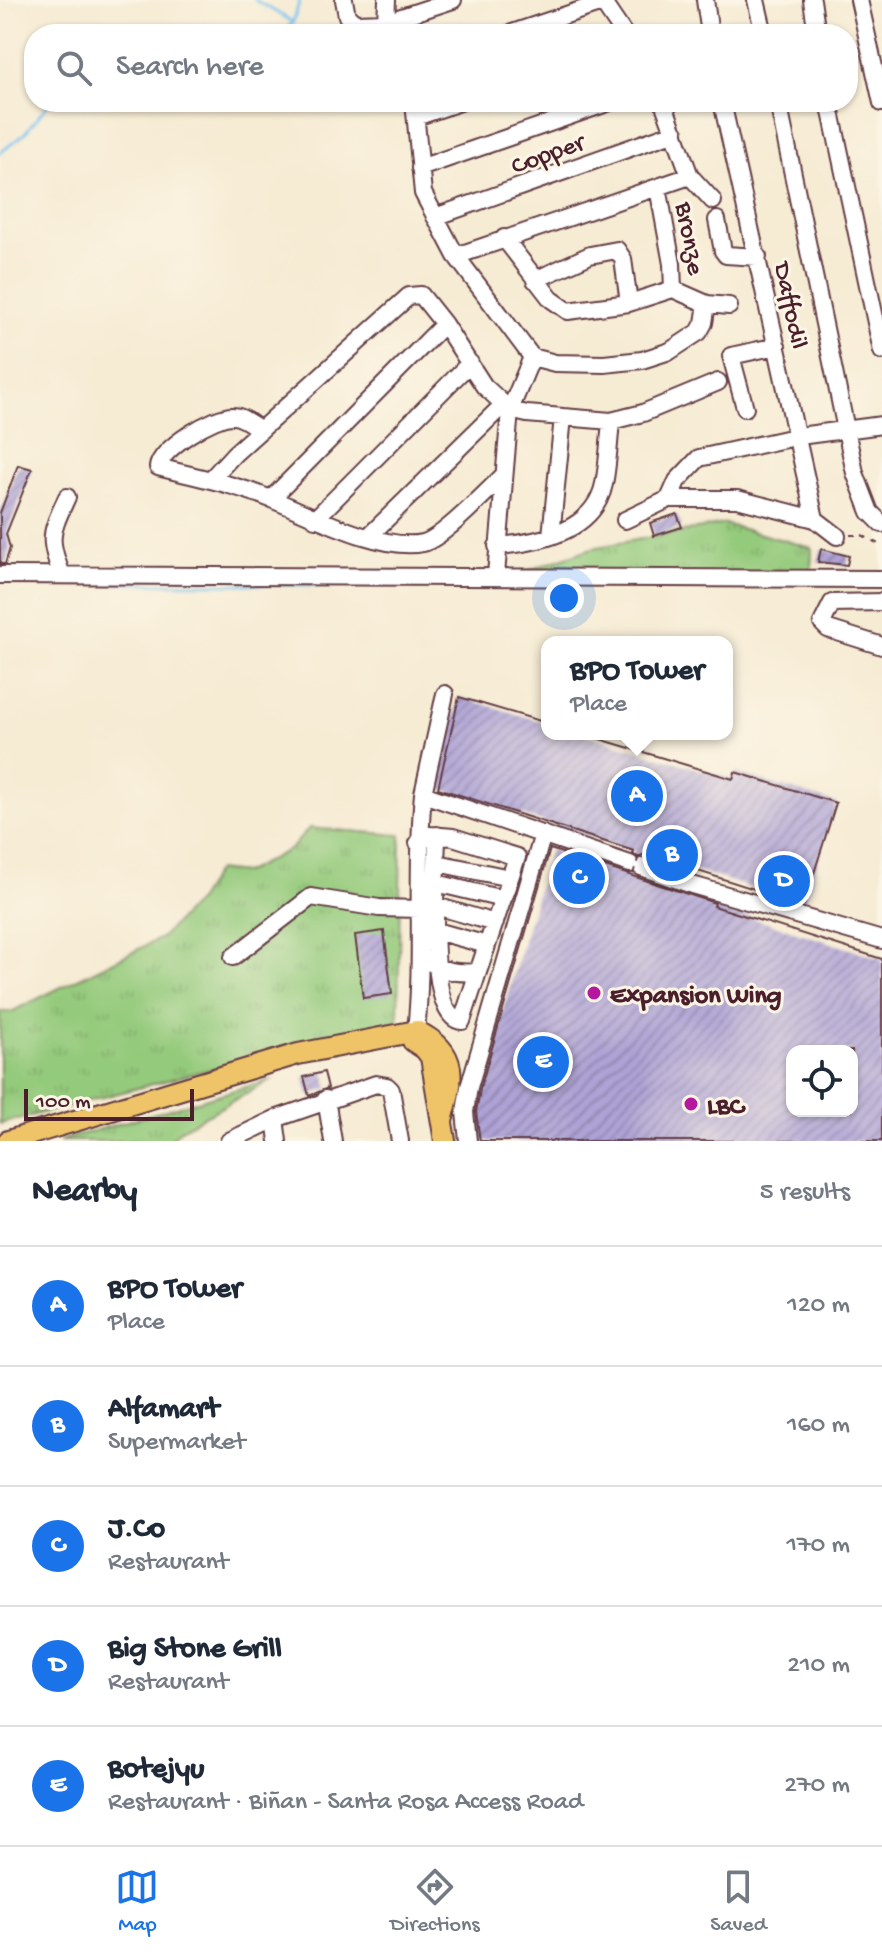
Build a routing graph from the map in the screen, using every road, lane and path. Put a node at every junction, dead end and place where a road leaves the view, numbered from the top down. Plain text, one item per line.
1 (344, 0) edge
2 (387, 0) edge
3 (705, 0) edge
4 (756, 0) edge
5 (812, 0) edge
6 (859, 0) edge
7 (445, 2) edge
8 (601, 2) edge
9 (386, 22) junction
10 (538, 24) edge
11 (617, 24) edge
12 (709, 24) edge
13 (762, 24) edge
14 (816, 24) edge
15 (882, 103) edge
16 (415, 112) edge
17 (581, 112) edge
18 (667, 112) edge
19 (724, 112) edge
20 (780, 112) edge
21 (831, 112) edge
22 (675, 132) junction
23 (420, 168) junction
24 (690, 176) junction
25 (658, 187) junction
26 (713, 201) dead end
27 (435, 217) junction
28 (717, 220) dead end
29 (504, 238) junction
30 (456, 256) junction
31 (758, 257) junction
32 (535, 280) junction
33 (673, 289) junction
34 (629, 303) junction
35 (707, 304) junction
36 (729, 306) dead end
37 (444, 324) junction
38 (777, 346) junction
39 (882, 351) edge
40 (532, 357) junction
41 (470, 363) junction
42 (718, 382) dead end
43 (507, 407) junction
44 (745, 408) dead end
45 (563, 417) junction
46 (611, 421) junction
47 (882, 425) edge
48 (261, 430) junction
49 (847, 430) junction
50 (799, 436) junction
51 (503, 476) junction
52 (211, 479) junction
53 (67, 497) dead end
54 (271, 499) junction
55 (669, 499) junction
56 (315, 519) junction
57 (815, 519) junction
58 (625, 520) dead end
59 (882, 524) edge
60 (369, 536) junction
61 (551, 536) junction
62 (837, 536) joint
63 (497, 546) junction
64 (882, 546) edge
65 (0, 575) edge
66 (62, 575) junction
67 (496, 575) junction
68 (882, 579) edge
69 (882, 602) edge
70 (882, 646) edge
71 (445, 694) dead end
72 (423, 794) junction
73 (543, 834) junction
74 (437, 835) junction
75 (418, 843) junction
76 (437, 863) junction
77 (510, 878) junction
78 (436, 883) junction
79 (503, 899) junction
80 (428, 908) junction
81 (495, 923) junction
82 (436, 931) junction
83 (882, 940) edge
84 (487, 945) junction
85 (233, 957) dead end
86 (428, 962) junction
87 (478, 972) junction
88 (440, 990) junction
89 (471, 994) junction
90 (415, 1036) junction
91 (201, 1087) junction
92 (326, 1099) junction
93 (275, 1119) junction
94 (443, 1131) edge
95 (8, 1141) edge
96 (34, 1141) edge
97 (229, 1141) edge
98 (278, 1141) edge
99 (333, 1141) edge
100 (400, 1141) edge
101 (468, 1141) edge

1 - 9 street
2 - 9 street
3 - 12 street
4 - 13 street
5 - 14 street
6 - 15 street
7 - 9 street
8 - 10 street
8 - 11 street
16 - 23 street
17 - 23 street
18 - 22 street
19 - 31 street, Daffodil
20 - 49 street
21 - 39 street
22 - 24 street
22 - 27 street, Copper
23 - 27 street
24 - 25 street
24 - 26 street
25 - 29 street
25 - 33 street, Bronze
27 - 30 street
28 - 31 street
29 - 30 street
29 - 32 street
30 - 40 street
31 - 38 street, Daffodil
32 - 34 street
32 - 34 street
33 - 34 street
33 - 35 street, Bronze
35 - 36 street, Bronze
35 - 40 street
37 - 41 street
37 - 48 street
37 - 54 street
38 - 44 street
38 - 50 street, Daffodil
40 - 43 street
41 - 43 street
41 - 56 street
42 - 46 street
43 - 45 street
43 - 51 street
43 - 60 street
45 - 46 street
45 - 61 street
46 - 61 street
47 - 49 street
48 - 52 street
48 - 52 street
49 - 50 street
49 - 59 street
50 - 55 street
50 - 57 street, Daffodil
51 - 60 street
51 - 63 street
52 - 54 street
53 - 66 street
54 - 56 street
55 - 57 street
55 - 58 street
56 - 60 street
57 - 62 street
61 - 63 street
62 - 64 path
63 - 67 street
65 - 66 street
66 - 67 street
67 - 68 street
69 - 70 street
71 - 72 street
72 - 73 street
72 - 75 street
73 - 83 street
73 - 101 street
74 - 75 street
74 - 76 street
74 - 77 street
75 - 80 street
76 - 77 street
76 - 78 street
77 - 79 street
78 - 79 street
78 - 80 street
79 - 81 street
80 - 81 street
80 - 82 street
80 - 85 street
80 - 86 street
81 - 84 street
82 - 84 street
82 - 86 street
84 - 87 street
86 - 87 street
86 - 88 street
86 - 90 street
87 - 89 street
88 - 89 street
88 - 89 street
90 - 91 main road
90 - 94 main road
91 - 95 main road
91 - 96 main road
92 - 93 street
92 - 99 street
92 - 100 street
93 - 97 street
93 - 98 street

